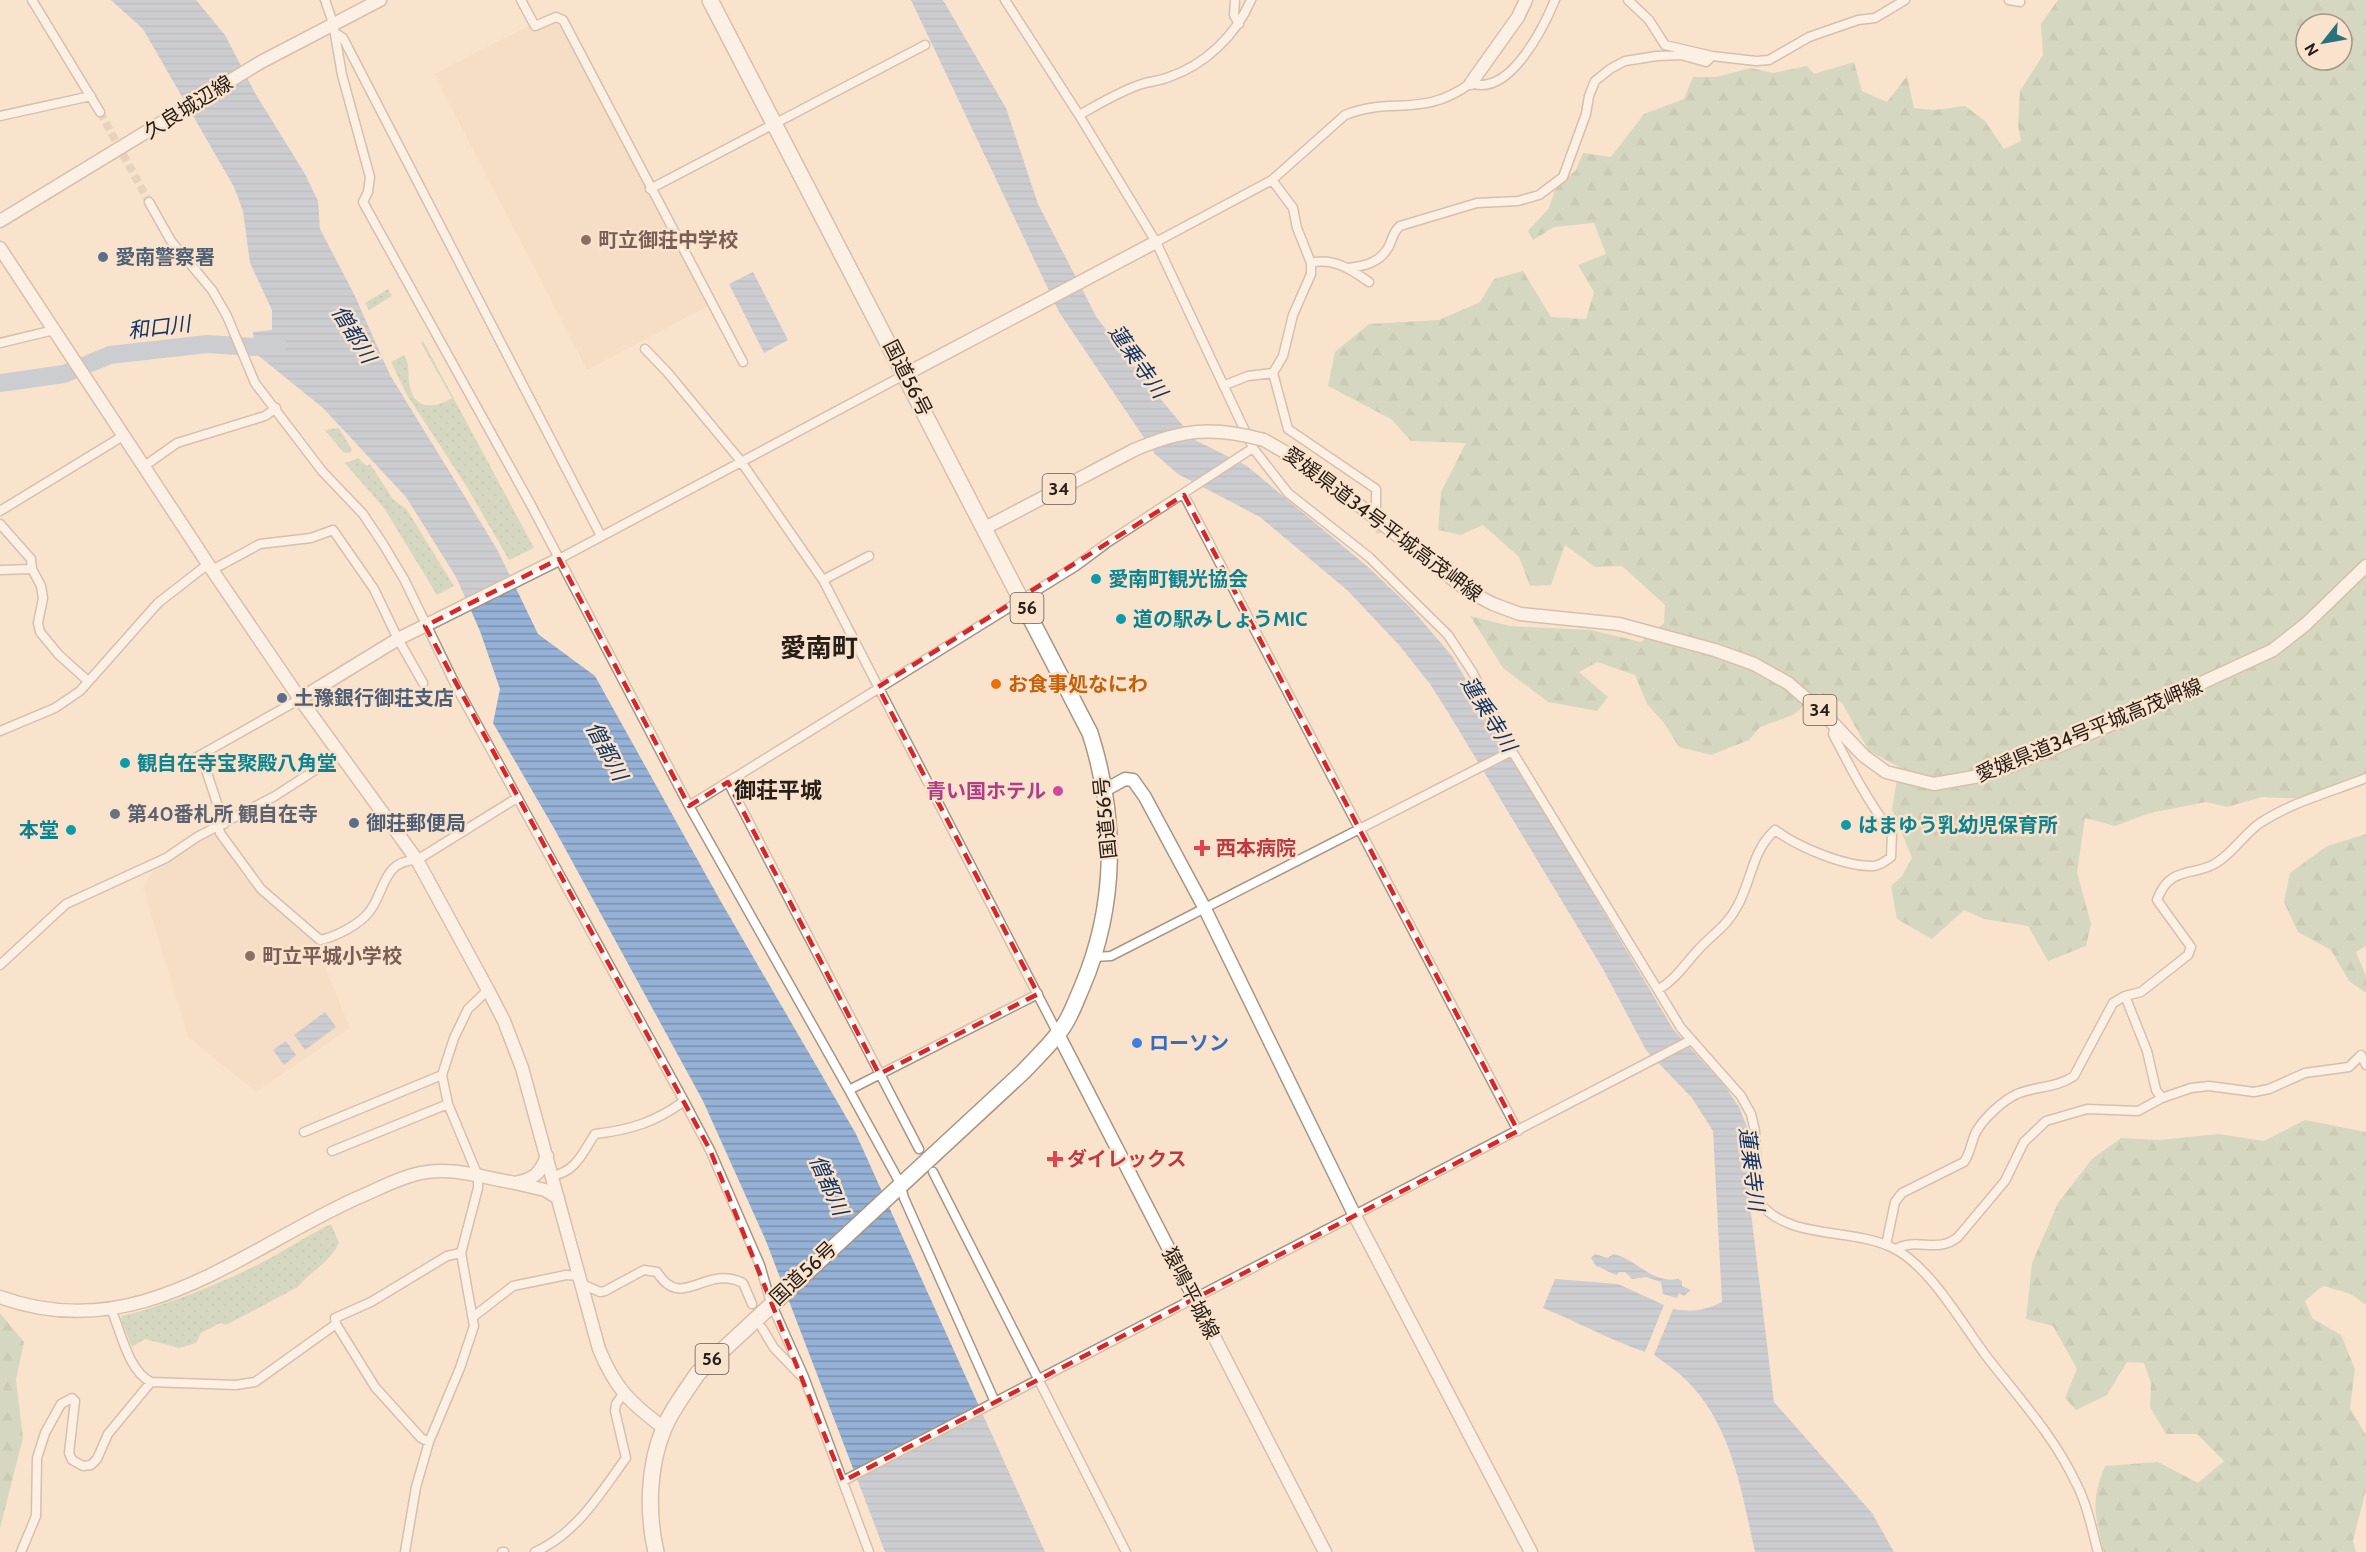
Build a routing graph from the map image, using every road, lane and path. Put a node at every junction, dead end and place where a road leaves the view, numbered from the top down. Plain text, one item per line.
1 (32, 0) edge
2 (325, 0) edge
3 (380, 0) edge
4 (521, 0) edge
5 (710, 0) edge
6 (1005, 0) edge
7 (1235, 0) edge
8 (1251, 0) edge
9 (1526, 0) edge
10 (1555, 0) edge
11 (1628, 0) edge
12 (1905, 0) edge
13 (2009, 0) edge
14 (2020, 2) dead end
15 (1239, 24) junction
16 (334, 28) junction
17 (925, 45) dead end
18 (1712, 56) junction
19 (1471, 83) junction
20 (91, 96) junction
21 (100, 112) tunnel mouth
22 (1079, 115) junction
23 (0, 116) edge
24 (776, 125) junction
25 (1272, 180) junction
26 (650, 189) junction
27 (149, 202) tunnel mouth
28 (0, 221) edge
29 (1156, 242) junction
30 (0, 248) edge
31 (1311, 263) junction
32 (1349, 268) junction
33 (1369, 282) dead end
34 (54, 330) junction
35 (0, 343) edge
36 (645, 349) dead end
37 (743, 362) dead end
38 (1273, 372) junction
39 (906, 374) junction
40 (1224, 385) junction
41 (276, 408) junction
42 (123, 436) junction
43 (1253, 448) junction
44 (740, 460) junction
45 (143, 467) junction
46 (1187, 493) junction
47 (1376, 509) tunnel mouth
48 (0, 511) edge
49 (0, 524) edge
50 (985, 528) junction
51 (601, 537) junction
52 (869, 556) dead end
53 (556, 560) junction
54 (2366, 566) edge
55 (210, 567) junction
56 (32, 568) junction
57 (0, 570) edge
58 (823, 580) junction
59 (1023, 600) junction
60 (428, 625) junction
61 (398, 639) junction
62 (88, 681) junction
63 (423, 683) dead end
64 (878, 687) junction
65 (300, 699) junction
66 (1835, 726) junction
67 (0, 731) edge
68 (1509, 752) junction
69 (340, 754) junction
70 (2366, 778) edge
71 (728, 782) junction
72 (1105, 790) junction
73 (517, 798) junction
74 (689, 806) junction
75 (221, 826) junction
76 (1358, 827) junction
77 (417, 860) junction
78 (1204, 907) junction
79 (1095, 957) junction
80 (0, 965) edge
81 (1659, 989) junction
82 (488, 990) junction
83 (1038, 994) junction
84 (2125, 996) junction
85 (1058, 1034) junction
86 (1688, 1043) junction
87 (2366, 1065) edge
88 (879, 1074) junction
89 (442, 1075) junction
90 (849, 1090) junction
91 (2162, 1098) junction
92 (684, 1101) junction
93 (448, 1104) junction
94 (1518, 1131) junction
95 (304, 1132) dead end
96 (919, 1149) dead end
97 (332, 1151) dead end
98 (547, 1156) junction
99 (933, 1172) dead end
100 (478, 1176) junction
101 (552, 1176) junction
102 (515, 1183) junction
103 (894, 1188) junction
104 (558, 1198) junction
105 (1354, 1216) junction
106 (1886, 1245) junction
107 (1896, 1249) junction
108 (461, 1254) junction
109 (580, 1280) junction
110 (0, 1297) edge
111 (1194, 1299) junction
112 (772, 1302) junction
113 (752, 1304) dead end
114 (111, 1309) junction
115 (473, 1317) junction
116 (336, 1324) junction
117 (762, 1328) dead end
118 (804, 1377) junction
119 (1039, 1380) junction
120 (151, 1382) junction
121 (623, 1395) junction
122 (992, 1404) junction
123 (664, 1428) junction
124 (429, 1442) junction
125 (846, 1480) junction
126 (21, 1552) edge
127 (405, 1552) edge
128 (535, 1552) edge
129 (656, 1552) edge
130 (869, 1552) edge
131 (1126, 1552) edge
132 (1325, 1552) edge
133 (1531, 1552) edge
134 (2098, 1552) edge

1 - 20 street
2 - 16 street
3 - 16 street, 久良城辺線
4 - 26 street
5 - 24 highway, 国道56号 / 56
6 - 22 street
7 - 15 street
8 - 15 street
9 - 19 street
10 - 19 street
11 - 18 street
12 - 18 street
13 - 14 street
15 - 22 street
16 - 28 street, 久良城辺線
16 - 51 street
16 - 53 street
17 - 24 street
18 - 32 street
19 - 25 street
20 - 21 street
20 - 23 street
22 - 29 street
24 - 26 street
24 - 39 highway, 国道56号 / 56
25 - 29 street
25 - 31 street
26 - 37 street
27 - 41 street
29 - 39 street
29 - 40 street
30 - 34 street
31 - 32 street
31 - 38 street
32 - 33 street
34 - 35 street
34 - 42 street
36 - 44 street
38 - 40 street
38 - 47 street
39 - 44 street
39 - 50 highway, 国道56号 / 56
40 - 43 street
41 - 45 street
41 - 60 street
42 - 45 street
42 - 48 street
43 - 46 street
43 - 68 street
44 - 51 street
44 - 58 street
45 - 55 street
46 - 59 street
46 - 76 street
49 - 56 street
50 - 59 highway, 国道56号 / 56
50 - 66 street, 愛媛県道34号平城高茂岬線 / 34, bridge
51 - 53 street
52 - 58 street
53 - 60 street
53 - 74 street
54 - 66 street, 愛媛県道34号平城高茂岬線 / 34
55 - 61 street
55 - 62 street
55 - 65 street
56 - 57 street
56 - 62 street
58 - 64 street
59 - 64 street
59 - 72 highway, 国道56号 / 56
60 - 61 street
60 - 73 street
61 - 63 street
61 - 65 street
62 - 67 street
64 - 71 street
64 - 83 street
65 - 69 street
65 - 75 street
66 - 81 street
68 - 76 street
68 - 81 street
69 - 75 street
69 - 77 street
70 - 84 street
71 - 74 street
71 - 88 street
72 - 78 street
72 - 79 highway, 国道56号 / 56
73 - 77 street
73 - 92 street
74 - 90 street
75 - 77 street
75 - 80 street
76 - 78 street
76 - 94 street
77 - 82 street
78 - 79 street
78 - 105 street
79 - 85 highway, 国道56号 / 56
81 - 86 street
82 - 89 street
82 - 98 street
83 - 85 street
83 - 88 street
84 - 91 street
84 - 106 street
85 - 103 highway, 国道56号 / 56
85 - 111 street, 猿鳴平城線
86 - 94 street
86 - 106 street
87 - 91 street
88 - 90 street
88 - 96 street
89 - 93 street
89 - 95 street
90 - 103 street
91 - 107 street
92 - 101 street
92 - 112 street
93 - 97 street
93 - 100 street
94 - 105 street
98 - 101 street
98 - 102 street
99 - 119 street
100 - 102 street
100 - 108 street
100 - 114 street
101 - 104 street
102 - 104 street
103 - 112 highway, 国道56号 / 56
103 - 122 street
104 - 109 street
105 - 111 street
105 - 133 street
106 - 107 street
107 - 134 street
108 - 115 street
108 - 116 street
109 - 113 street
109 - 115 street
109 - 121 street
110 - 114 street
111 - 119 street
111 - 132 street, 猿鳴平城線
112 - 118 street
112 - 123 highway, 国道56号 / 56
114 - 120 street
115 - 124 street
116 - 120 street
116 - 124 street
117 - 118 street
118 - 125 street
119 - 122 street
119 - 131 street
120 - 126 street
121 - 123 street
121 - 128 street
122 - 125 street
123 - 129 highway, 国道56号 / 56
124 - 127 street
125 - 130 street

